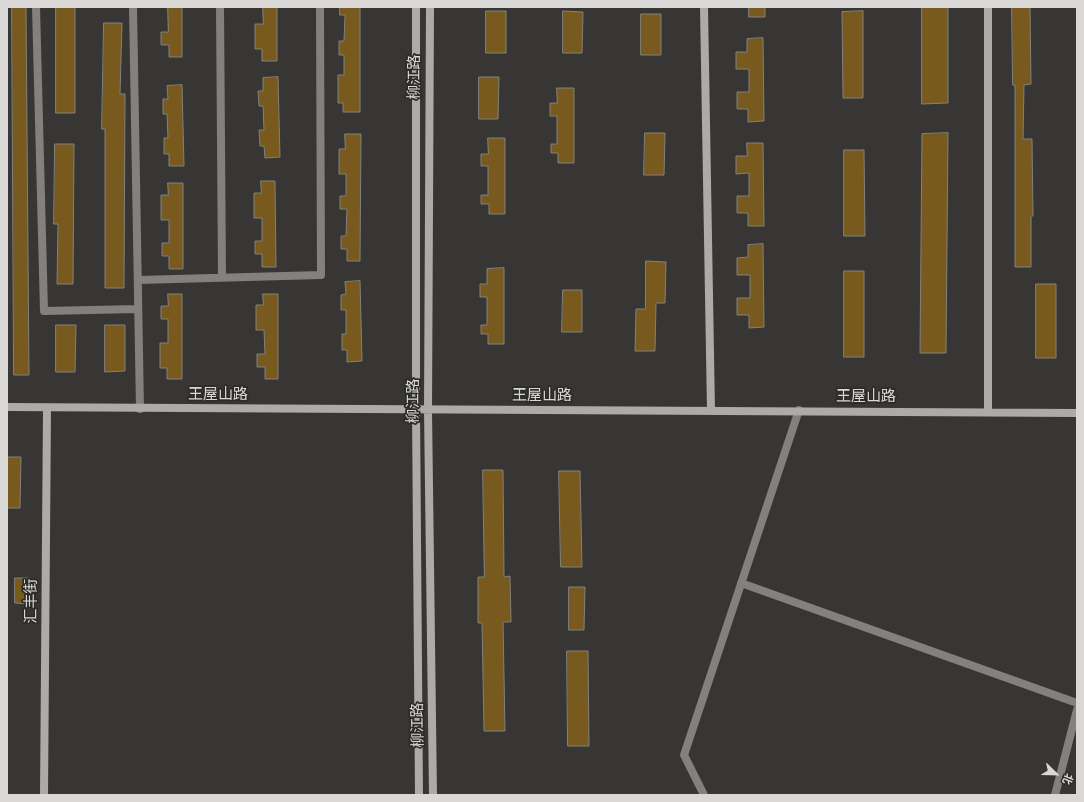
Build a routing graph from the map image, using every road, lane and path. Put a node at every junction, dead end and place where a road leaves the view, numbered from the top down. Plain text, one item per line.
1 (36, 7) edge
2 (133, 7) edge
3 (220, 7) edge
4 (320, 7) edge
5 (416, 7) edge
6 (430, 7) edge
7 (704, 7) edge
8 (988, 7) edge
9 (222, 277) junction
10 (138, 280) junction
11 (138, 309) junction
12 (7, 407) edge
13 (47, 408) junction
14 (140, 409) junction
15 (416, 410) junction
16 (428, 410) junction
17 (799, 410) junction
18 (710, 411) junction
19 (988, 412) junction
20 (1077, 413) edge
21 (741, 583) junction
22 (1077, 703) edge
23 (1077, 710) edge
24 (44, 795) edge
25 (419, 795) edge
26 (432, 795) edge
27 (704, 795) edge
28 (1055, 795) edge

1 - 11 street
2 - 10 street
3 - 9 street
4 - 9 street
5 - 15 street, 柳江路
6 - 16 street, 柳江路
7 - 18 street
8 - 19 street
9 - 10 street
10 - 11 street
11 - 14 street
12 - 13 street, 王屋山路
13 - 14 street, 王屋山路
13 - 24 street, 汇丰街
14 - 15 street, 王屋山路
15 - 16 street, 王屋山路
15 - 25 street, 柳江路
16 - 18 street, 王屋山路
16 - 26 street, 柳江路
17 - 18 street, 王屋山路
17 - 19 street, 王屋山路
17 - 21 street
19 - 20 street, 王屋山路
21 - 22 street
21 - 27 street
23 - 28 street

